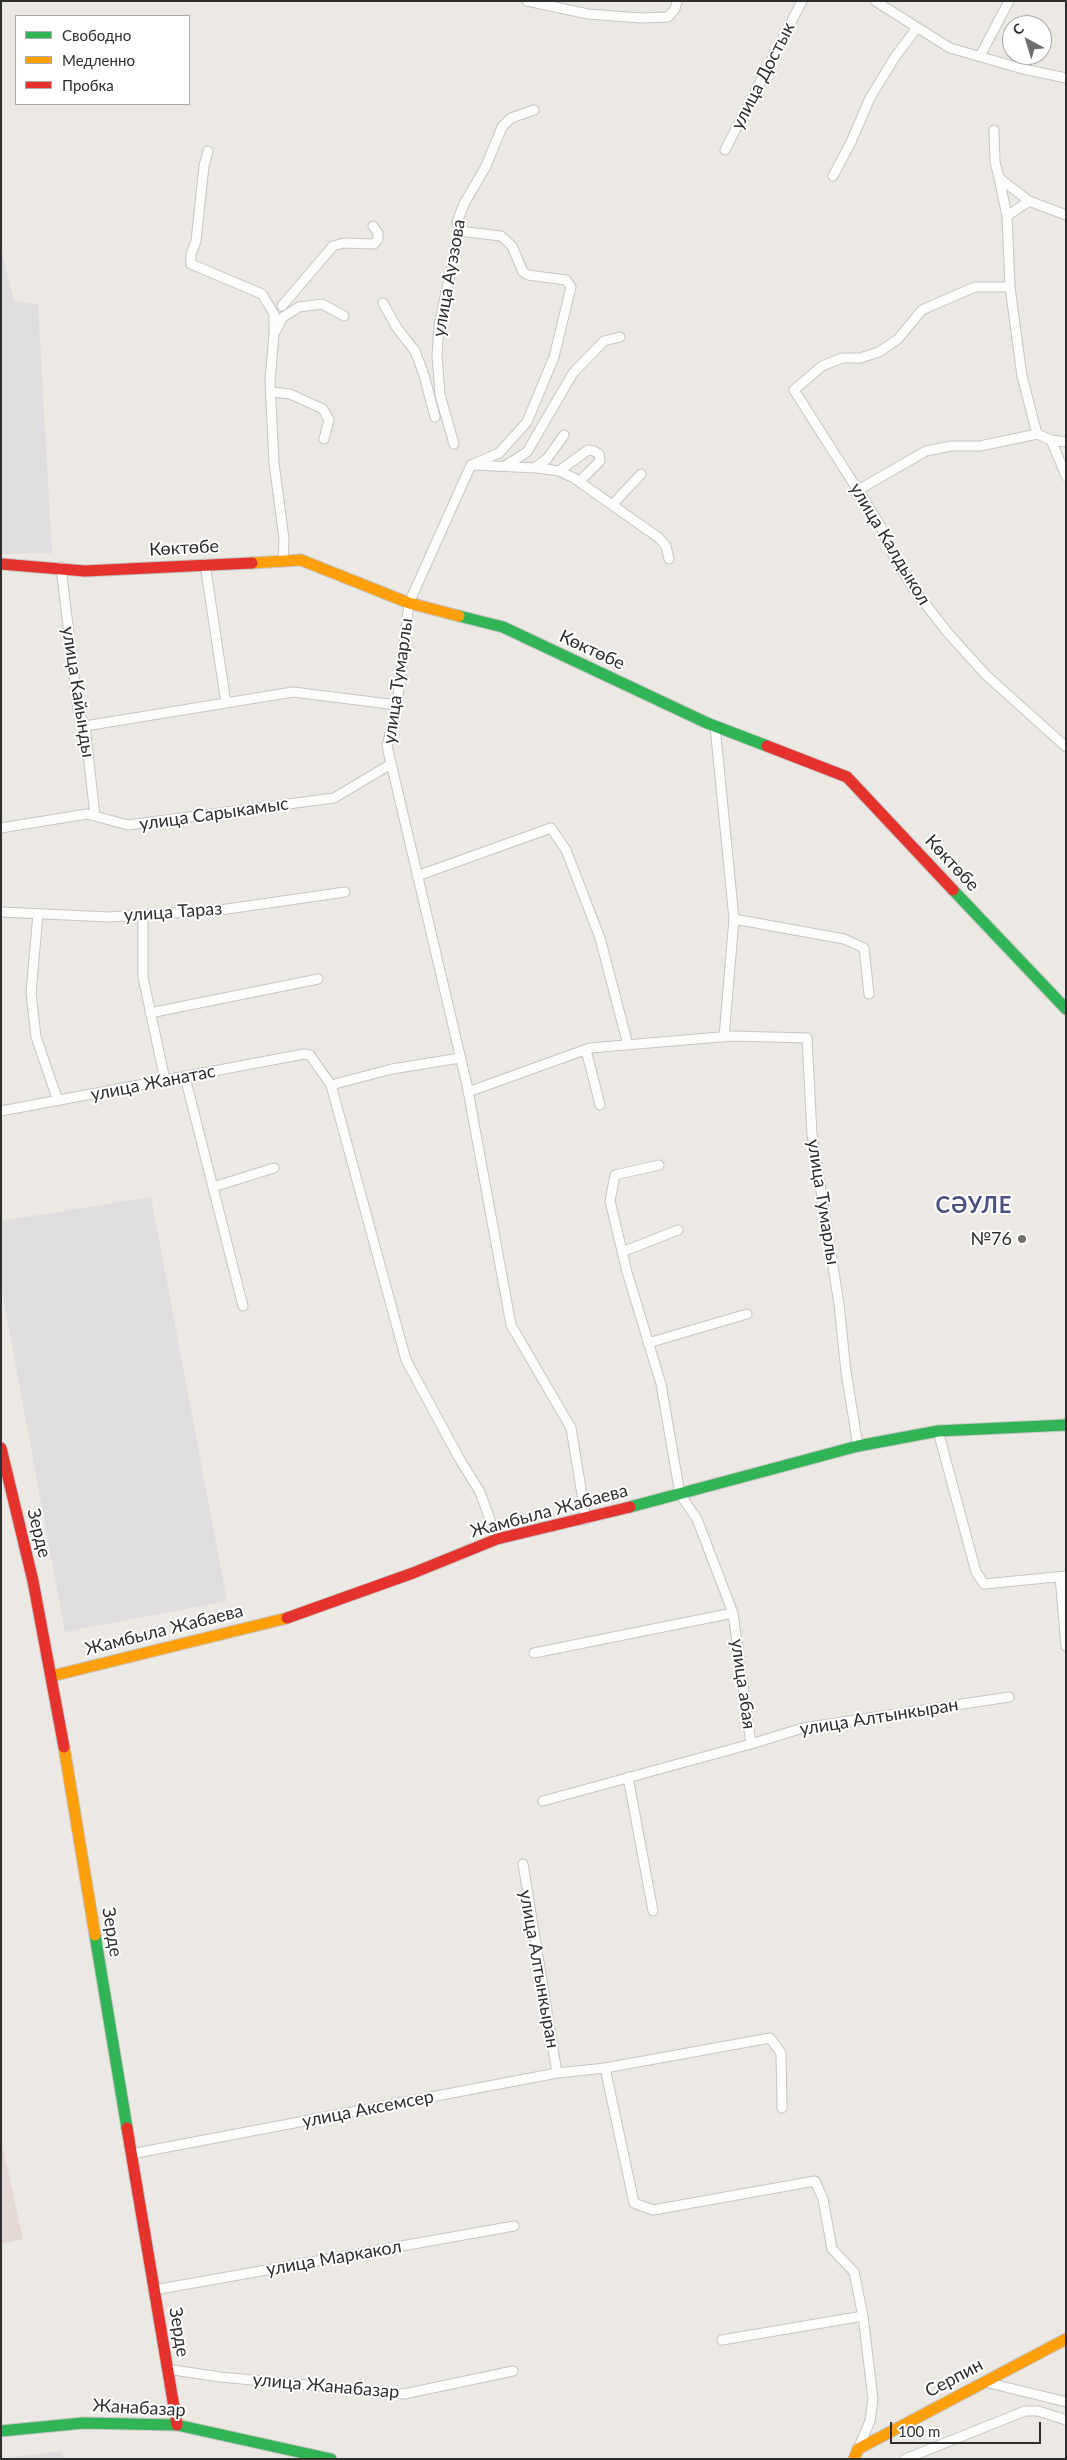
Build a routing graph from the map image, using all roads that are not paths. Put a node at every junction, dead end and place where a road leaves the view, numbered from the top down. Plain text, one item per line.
1 (527, 1) edge
2 (677, 1) edge
3 (802, 1) edge
4 (875, 1) edge
5 (1009, 1) edge
6 (916, 29) junction
7 (980, 56) junction
8 (1066, 78) edge
9 (534, 110) dead end
10 (994, 130) dead end
11 (208, 150) dead end
12 (725, 150) dead end
13 (833, 176) dead end
14 (1000, 178) junction
15 (1029, 201) junction
16 (1066, 215) edge
17 (1007, 216) junction
18 (373, 226) dead end
19 (459, 232) junction
20 (1010, 288) junction
21 (383, 304) dead end
22 (282, 306) dead end
23 (344, 316) dead end
24 (274, 334) junction
25 (620, 337) dead end
26 (272, 392) junction
27 (435, 417) dead end
28 (1037, 434) junction
29 (564, 435) dead end
30 (324, 439) dead end
31 (1051, 440) junction
32 (1066, 442) edge
33 (454, 444) dead end
34 (471, 465) junction
35 (505, 467) junction
36 (534, 468) junction
37 (559, 471) junction
38 (641, 474) dead end
39 (1066, 476) edge
40 (580, 481) junction
41 (858, 490) junction
42 (612, 504) junction
43 (669, 559) dead end
44 (283, 561) junction
45 (1, 564) edge
46 (205, 564) junction
47 (61, 567) junction
48 (409, 603) junction
49 (226, 703) junction
50 (397, 705) junction
51 (85, 726) junction
52 (716, 726) junction
53 (1066, 747) edge
54 (391, 764) junction
55 (94, 816) junction
56 (1, 828) edge
57 (417, 876) junction
58 (345, 892) dead end
59 (1, 912) edge
60 (38, 914) junction
61 (143, 914) junction
62 (734, 919) junction
63 (318, 979) dead end
64 (869, 994) dead end
65 (1066, 1009) edge
66 (150, 1013) junction
67 (724, 1037) junction
68 (628, 1045) junction
69 (586, 1050) junction
70 (460, 1058) junction
71 (184, 1077) junction
72 (165, 1080) junction
73 (331, 1086) junction
74 (468, 1092) junction
75 (58, 1101) junction
76 (600, 1105) dead end
77 (1, 1110) edge
78 (659, 1165) dead end
79 (274, 1168) dead end
80 (212, 1186) junction
81 (678, 1230) dead end
82 (622, 1252) junction
83 (243, 1306) dead end
84 (748, 1314) dead end
85 (648, 1343) junction
86 (1066, 1425) edge
87 (938, 1430) junction
88 (858, 1446) junction
89 (1, 1448) edge
90 (680, 1494) junction
91 (586, 1519) junction
92 (497, 1539) junction
93 (1063, 1576) edge
94 (733, 1613) junction
95 (1066, 1646) edge
96 (534, 1653) dead end
97 (52, 1676) junction
98 (1009, 1697) dead end
99 (751, 1744) junction
100 (628, 1777) junction
101 (543, 1800) dead end
102 (523, 1864) dead end
103 (653, 1911) dead end
104 (605, 2068) junction
105 (557, 2073) junction
106 (782, 2108) dead end
107 (131, 2154) junction
108 (514, 2226) dead end
109 (154, 2290) junction
110 (863, 2316) junction
111 (1066, 2339) edge
112 (722, 2340) dead end
113 (167, 2369) junction
114 (513, 2371) dead end
115 (985, 2382) junction
116 (1066, 2402) edge
117 (1066, 2420) edge
118 (176, 2425) junction
119 (1, 2431) edge
120 (856, 2454) edge
121 (331, 2459) edge
122 (905, 2459) edge

1 - 2 street
3 - 12 street, улица Достык
4 - 6 street
5 - 7 street
6 - 7 street
6 - 13 street
7 - 8 street
9 - 19 street, улица Ауэзова
10 - 14 street
11 - 24 street
14 - 15 street
14 - 17 street
15 - 16 street
15 - 17 street
17 - 20 street
18 - 22 street
19 - 33 street, улица Ауэзова
19 - 34 street
20 - 28 street
20 - 41 street, улица Калдыкол
21 - 27 street
23 - 24 street
24 - 26 street
25 - 35 street
26 - 30 street
26 - 44 street
28 - 31 street
28 - 41 street
29 - 36 street
31 - 32 street
31 - 39 street
34 - 35 street
34 - 48 street, улица Тумарлы
35 - 36 street
36 - 37 street
37 - 40 street
37 - 40 street
38 - 42 street
40 - 42 street
41 - 53 street, улица Калдыкол
42 - 43 street
44 - 46 street, Көктөбе
44 - 48 street, Көктөбе
45 - 47 street, Көктөбе
46 - 47 street, Көктөбе
46 - 49 street
47 - 51 street, улица Кайынды
48 - 50 street, улица Тумарлы
48 - 52 street, Көктөбе
49 - 50 street
49 - 51 street
50 - 54 street, улица Тумарлы
51 - 55 street, улица Кайынды
52 - 62 street
52 - 65 street, Көктөбе
54 - 55 street, улица Сарыкамыс
54 - 57 street, улица Тумарлы
55 - 56 street, улица Сарыкамыс
57 - 68 street
57 - 70 street, улица Тумарлы
58 - 61 street, улица Тараз
59 - 60 street, улица Тараз
60 - 61 street, улица Тараз
60 - 75 street
61 - 66 street
62 - 64 street
62 - 67 street
63 - 66 street
66 - 72 street
67 - 68 street, улица Тумарлы
67 - 88 street, улица Тумарлы
68 - 69 street, улица Тумарлы
69 - 74 street, улица Тумарлы
69 - 76 street
70 - 73 street
70 - 74 street, улица Тумарлы
71 - 72 street, улица Жанатас
71 - 73 street, улица Жанатас
71 - 80 street
72 - 75 street, улица Жанатас
73 - 92 street
74 - 91 street, улица Тумарлы
75 - 77 street, улица Жанатас
78 - 82 street
79 - 80 street
80 - 83 street
81 - 82 street
82 - 85 street
84 - 85 street
85 - 90 street
86 - 87 street, Жамбыла Жабаева
87 - 88 street, Жамбыла Жабаева
87 - 93 street
88 - 90 street, Жамбыла Жабаева
89 - 97 street, Зерде
90 - 91 street, Жамбыла Жабаева
90 - 94 street
91 - 92 street, Жамбыла Жабаева
92 - 97 street, Жамбыла Жабаева
93 - 95 street
94 - 96 street, улица абая
94 - 99 street, улица абая
97 - 107 street, Зерде
98 - 99 street, улица Алтынкыран
99 - 100 street, улица абая
100 - 101 street, улица абая
100 - 103 street
102 - 105 street, улица Алтынкыран
104 - 105 street, улица Аксемсер
104 - 106 street, улица Аксемсер
104 - 110 street
105 - 107 street, улица Аксемсер
107 - 109 street, Зерде
108 - 109 street, улица Маркакол
109 - 113 street, Зерде
110 - 112 street
110 - 120 street
111 - 115 street, Серпин
113 - 114 street, улица Жанабазар
113 - 118 street, Зерде
115 - 116 street
115 - 120 street, Серпин
117 - 122 street
118 - 119 street, Жанабазар
118 - 121 street, Жанабазар

